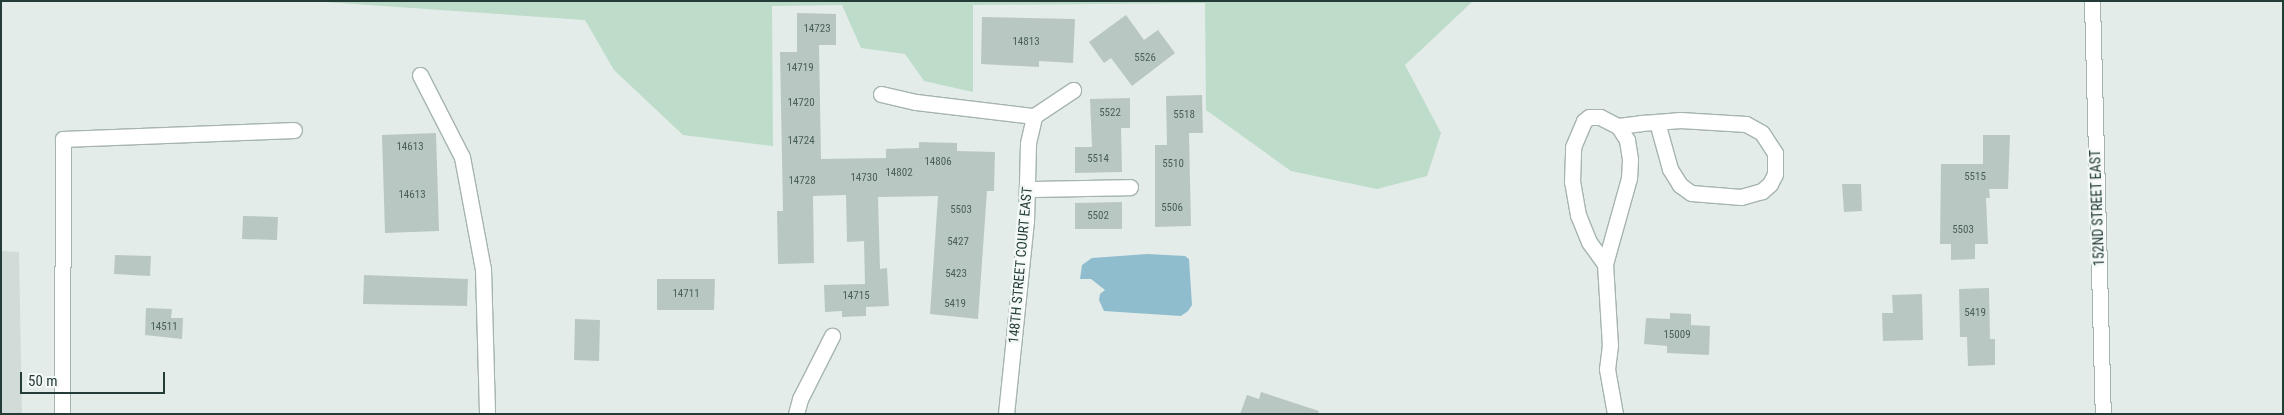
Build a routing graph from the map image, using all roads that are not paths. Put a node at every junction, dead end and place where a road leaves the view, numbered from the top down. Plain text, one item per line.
1 (2092, 1) edge
2 (420, 75) dead end
3 (1073, 90) dead end
4 (881, 94) dead end
5 (1034, 116) junction
6 (1657, 122) junction
7 (1618, 126) junction
8 (294, 130) dead end
9 (1130, 188) dead end
10 (1026, 190) junction
11 (1605, 264) junction
12 (832, 336) dead end
13 (62, 414) edge
14 (487, 414) edge
15 (796, 414) edge
16 (1006, 414) edge
17 (1614, 414) edge
18 (2103, 414) edge

1 - 18 street, 152ND STREET EAST
2 - 14 street
3 - 5 street
4 - 5 street
5 - 10 street, 148TH STREET COURT EAST
6 - 6 street
6 - 7 street
7 - 11 street
7 - 11 street
8 - 13 street
9 - 10 street
10 - 16 street, 148TH STREET COURT EAST
11 - 17 street
12 - 15 street

